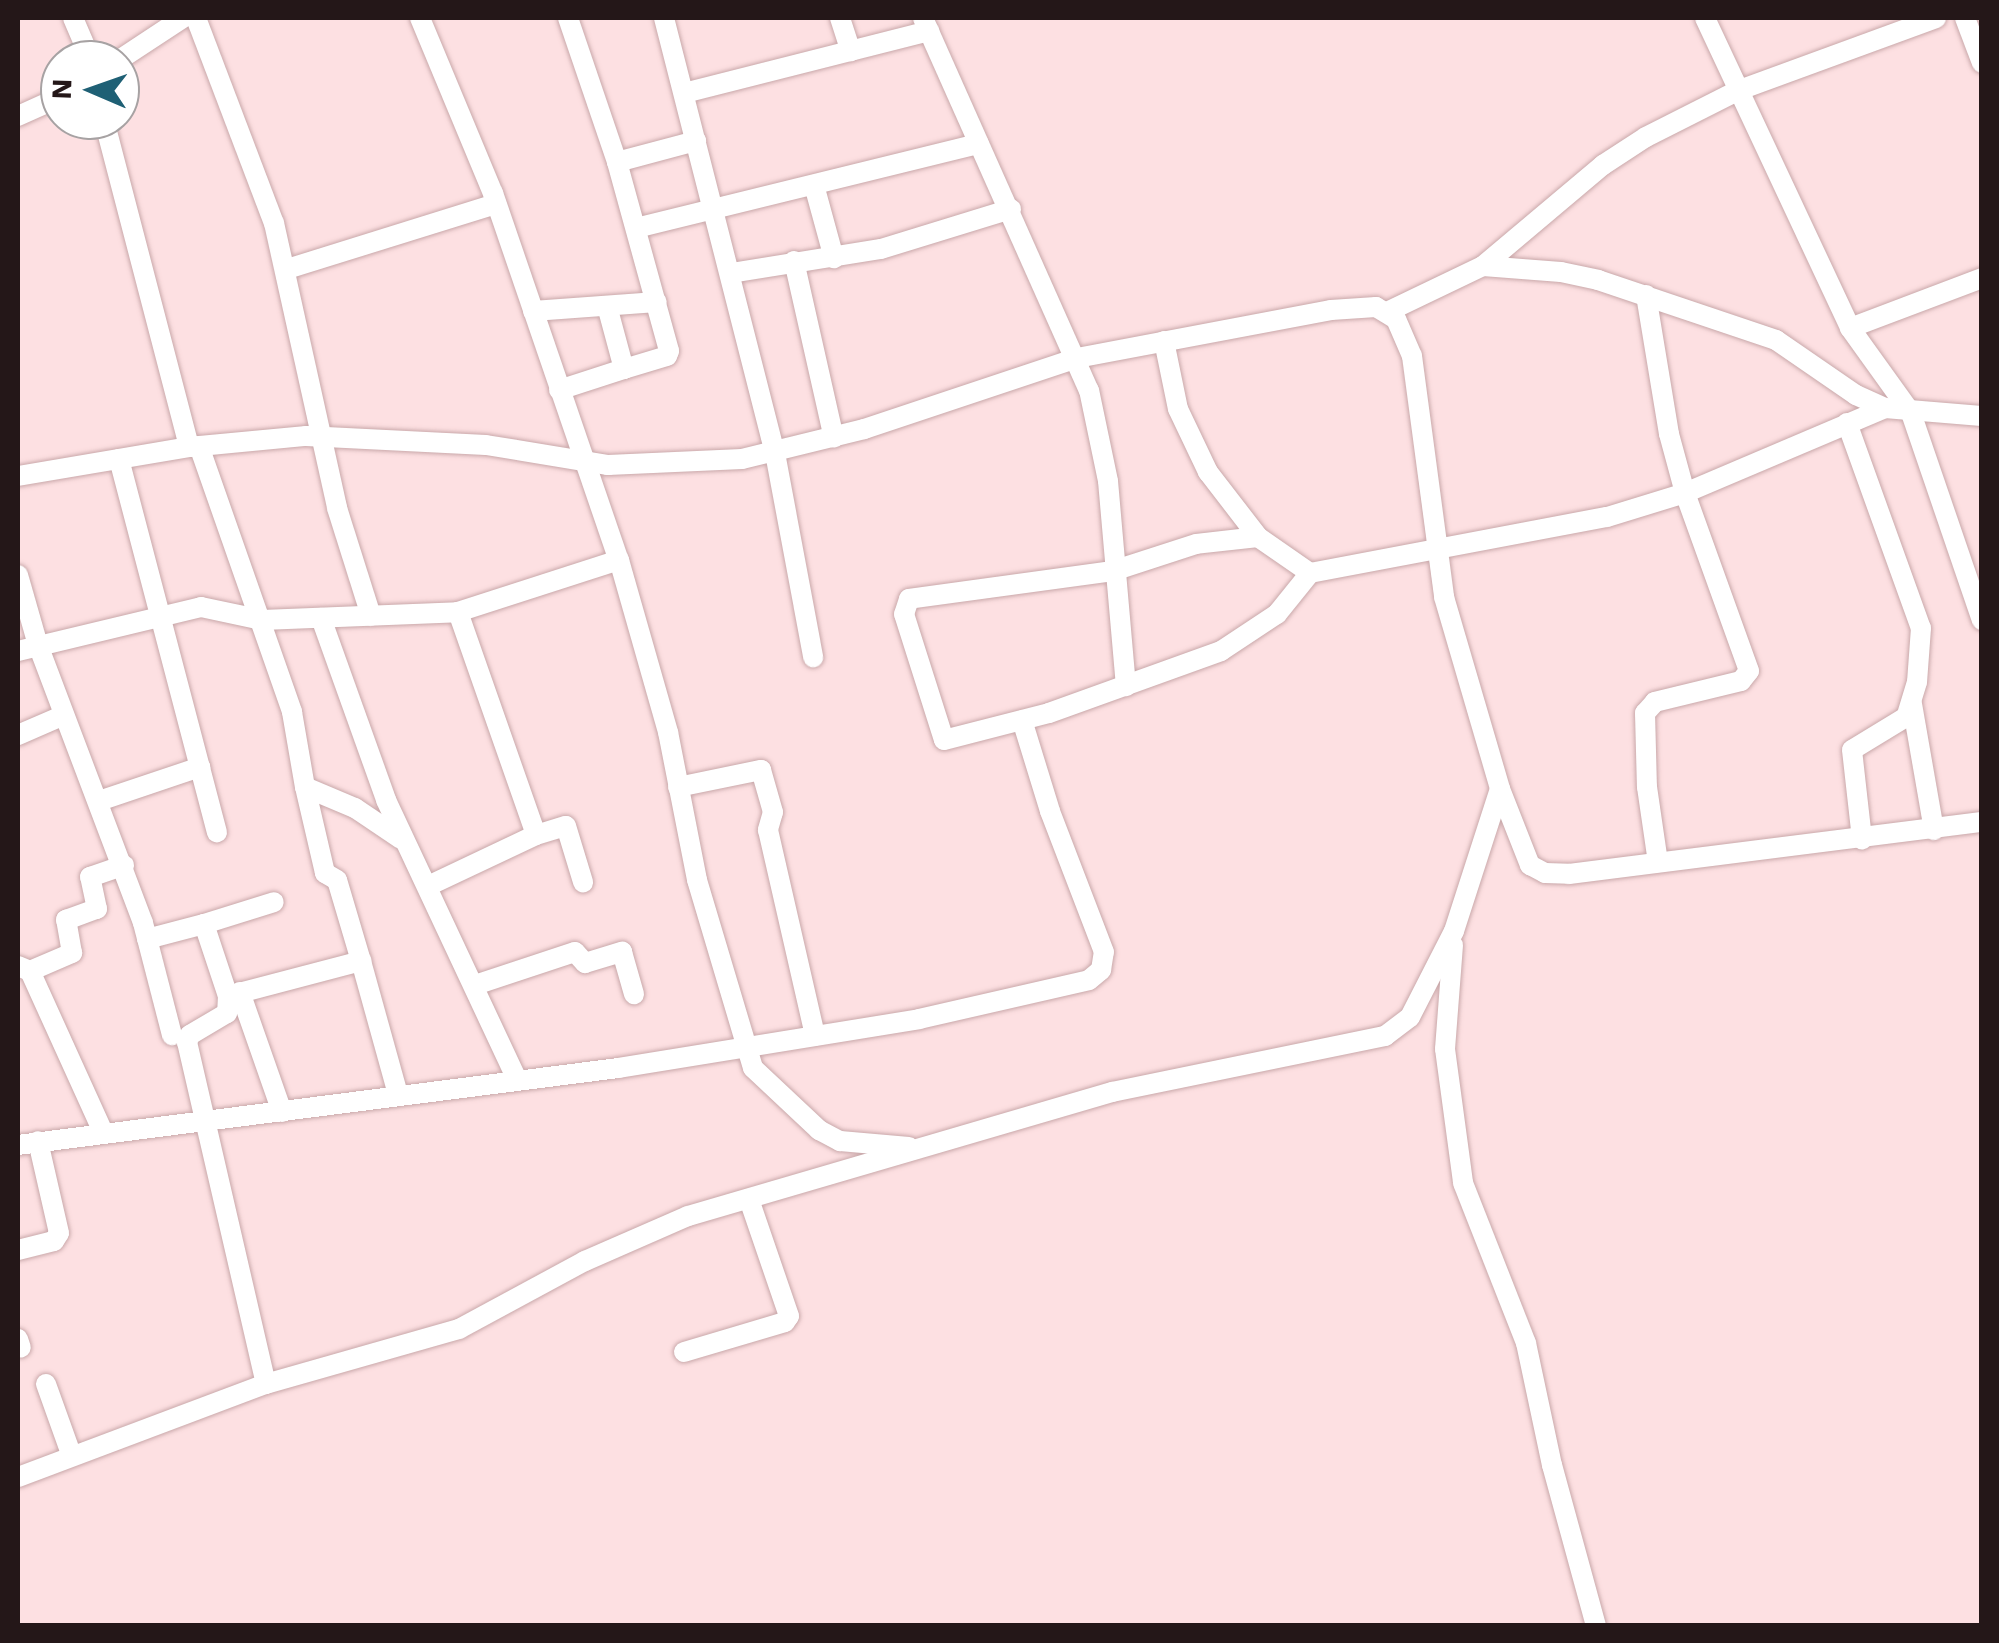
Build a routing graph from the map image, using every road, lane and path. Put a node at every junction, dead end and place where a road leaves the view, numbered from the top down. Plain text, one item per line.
1 (183, 18) edge
2 (196, 18) edge
3 (420, 18) edge
4 (568, 18) edge
5 (664, 18) edge
6 (840, 18) edge
7 (1705, 18) edge
8 (1936, 18) edge
9 (1965, 18) edge
10 (926, 24) edge
11 (140, 46) edge
12 (851, 52) junction
13 (1982, 63) edge
14 (1737, 91) junction
15 (684, 93) junction
16 (110, 140) edge
17 (696, 141) junction
18 (979, 144) junction
19 (617, 162) junction
20 (814, 186) junction
21 (496, 204) junction
22 (714, 209) junction
23 (1011, 209) junction
24 (636, 228) junction
25 (834, 258) junction
26 (794, 261) junction
27 (1484, 266) junction
28 (287, 269) junction
29 (730, 273) junction
30 (1982, 278) edge
31 (1646, 295) junction
32 (658, 302) junction
33 (608, 306) junction
34 (533, 311) junction
35 (1389, 311) junction
36 (1850, 328) junction
37 (1164, 341) junction
38 (1077, 358) junction
39 (624, 369) junction
40 (559, 390) junction
41 (1885, 408) junction
42 (1910, 413) junction
43 (1982, 416) edge
44 (1847, 422) junction
45 (320, 436) junction
46 (834, 438) junction
47 (194, 446) junction
48 (775, 453) junction
49 (119, 459) junction
50 (584, 464) junction
51 (18, 476) edge
52 (1685, 493) junction
53 (1258, 538) junction
54 (1435, 550) junction
55 (618, 560) junction
56 (1974, 565) edge
57 (1114, 571) junction
58 (1310, 573) junction
59 (18, 574) edge
60 (458, 612) junction
61 (162, 616) junction
62 (371, 616) junction
63 (322, 618) junction
64 (262, 620) junction
65 (1982, 620) edge
66 (28, 648) edge
67 (813, 657) dead end
68 (1126, 686) junction
69 (1912, 704) junction
70 (64, 715) junction
71 (1022, 720) junction
72 (18, 734) edge
73 (200, 767) junction
74 (678, 787) junction
75 (305, 788) junction
76 (1500, 789) junction
77 (99, 801) junction
78 (1982, 822) edge
79 (1934, 830) junction
80 (217, 832) dead end
81 (536, 835) junction
82 (1862, 839) junction
83 (406, 842) junction
84 (1658, 862) junction
85 (124, 865) junction
86 (583, 882) dead end
87 (428, 886) junction
88 (274, 902) dead end
89 (204, 924) junction
90 (1454, 931) junction
91 (147, 939) junction
92 (360, 962) junction
93 (24, 968) edge
94 (476, 985) junction
95 (234, 994) junction
96 (634, 994) dead end
97 (172, 1035) dead end
98 (815, 1036) junction
99 (746, 1048) junction
100 (518, 1080) junction
101 (398, 1094) junction
102 (282, 1112) junction
103 (203, 1121) junction
104 (104, 1134) junction
105 (28, 1143) edge
106 (935, 1146) junction
107 (749, 1199) junction
108 (18, 1250) edge
109 (684, 1352) dead end
110 (46, 1384) dead end
111 (266, 1384) junction
112 (71, 1454) junction
113 (18, 1477) edge
114 (1596, 1626) edge

1 - 11 street
2 - 28 street
3 - 21 street
4 - 19 street
5 - 15 street
6 - 12 street
7 - 14 street
8 - 14 street
9 - 13 street
10 - 12 street
10 - 18 street
12 - 15 street
14 - 27 street
14 - 36 street
15 - 17 street
16 - 47 street
17 - 19 street
17 - 22 street
18 - 20 street
18 - 23 street
19 - 24 street
20 - 22 street
20 - 25 street
21 - 28 street
21 - 34 street
22 - 24 street
22 - 29 street
23 - 25 street
23 - 38 street
24 - 32 street
25 - 26 street
26 - 29 street
26 - 46 street
27 - 31 street
27 - 35 street
28 - 45 street
29 - 48 street
30 - 36 street
31 - 41 street
31 - 52 street
32 - 33 street
32 - 39 street
33 - 34 street
33 - 39 street
34 - 40 street
35 - 37 street
35 - 54 street
36 - 42 street
37 - 38 street
37 - 53 street
38 - 46 street
38 - 57 street
39 - 40 street
40 - 50 street
41 - 42 street
41 - 44 street
42 - 43 street
42 - 56 street
44 - 52 street
44 - 69 street
45 - 47 street
45 - 50 street
45 - 62 street
46 - 48 street
47 - 49 street
47 - 64 street
48 - 50 street
48 - 67 street
49 - 51 street
49 - 61 street
50 - 55 street
52 - 54 street
52 - 84 street
53 - 57 street
53 - 58 street
54 - 58 street
54 - 76 street
55 - 60 street
55 - 74 street
56 - 65 street
57 - 68 street
57 - 71 street
58 - 68 street
59 - 66 street
60 - 62 street
60 - 81 street
61 - 64 street
61 - 66 street
61 - 73 street
62 - 63 street
63 - 64 street
63 - 83 street
64 - 75 street
66 - 70 street
68 - 71 street
69 - 79 street
69 - 82 street
70 - 72 street
70 - 77 street
71 - 98 street
73 - 77 street
73 - 80 street
74 - 98 street
74 - 99 street
75 - 83 street
75 - 92 street
76 - 84 street
76 - 90 street
77 - 85 street
78 - 79 street
79 - 82 street
81 - 86 street
81 - 87 street
82 - 84 street
83 - 87 street
85 - 91 street
85 - 93 street
87 - 94 street
88 - 89 street
89 - 91 street
89 - 95 street
90 - 106 street
90 - 114 street
91 - 97 street
92 - 95 street
92 - 101 street
93 - 104 street
94 - 96 street
94 - 100 street
95 - 102 street
95 - 103 street
98 - 99 street
99 - 100 street
99 - 106 street
100 - 101 street
101 - 102 street
102 - 103 street
103 - 104 street
103 - 111 street
104 - 105 street
105 - 108 street
106 - 107 street
107 - 109 street
107 - 111 street
110 - 112 street
111 - 112 street
112 - 113 street

